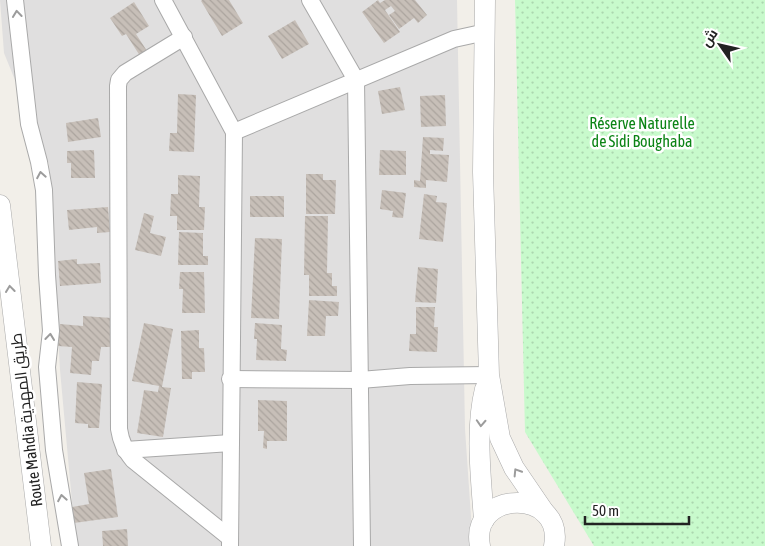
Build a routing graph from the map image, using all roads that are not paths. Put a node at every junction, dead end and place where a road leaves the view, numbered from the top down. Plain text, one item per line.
1 (16, 0) edge
2 (163, 0) edge
3 (310, 0) edge
4 (485, 0) edge
5 (486, 32) junction
6 (184, 37) junction
7 (356, 80) junction
8 (234, 132) junction
9 (0, 205) edge
10 (0, 322) edge
11 (489, 375) junction
12 (230, 378) junction
13 (360, 380) junction
14 (231, 443) junction
15 (125, 450) junction
16 (484, 520) junction
17 (554, 533) edge
18 (230, 542) edge
19 (27, 546) edge
20 (41, 546) edge
21 (70, 546) edge
22 (362, 546) edge
23 (480, 546) edge

21 -> 1 street
2 - 6 street
3 - 7 street
4 - 5 street
5 - 7 street
5 - 11 street
6 - 8 street
6 - 15 street
7 - 8 street
7 - 13 street
8 - 12 street
20 -> 9 street, Route Mahdia طريق المهدية
10 - 19 street, Route Mahdia طريق المهدية
11 - 13 street
11 -> 16 street
17 -> 11 street
12 - 13 street
12 - 14 street
13 - 22 street
14 - 15 street
14 - 18 street
15 - 18 street
16 - 17 street
16 - 23 street

